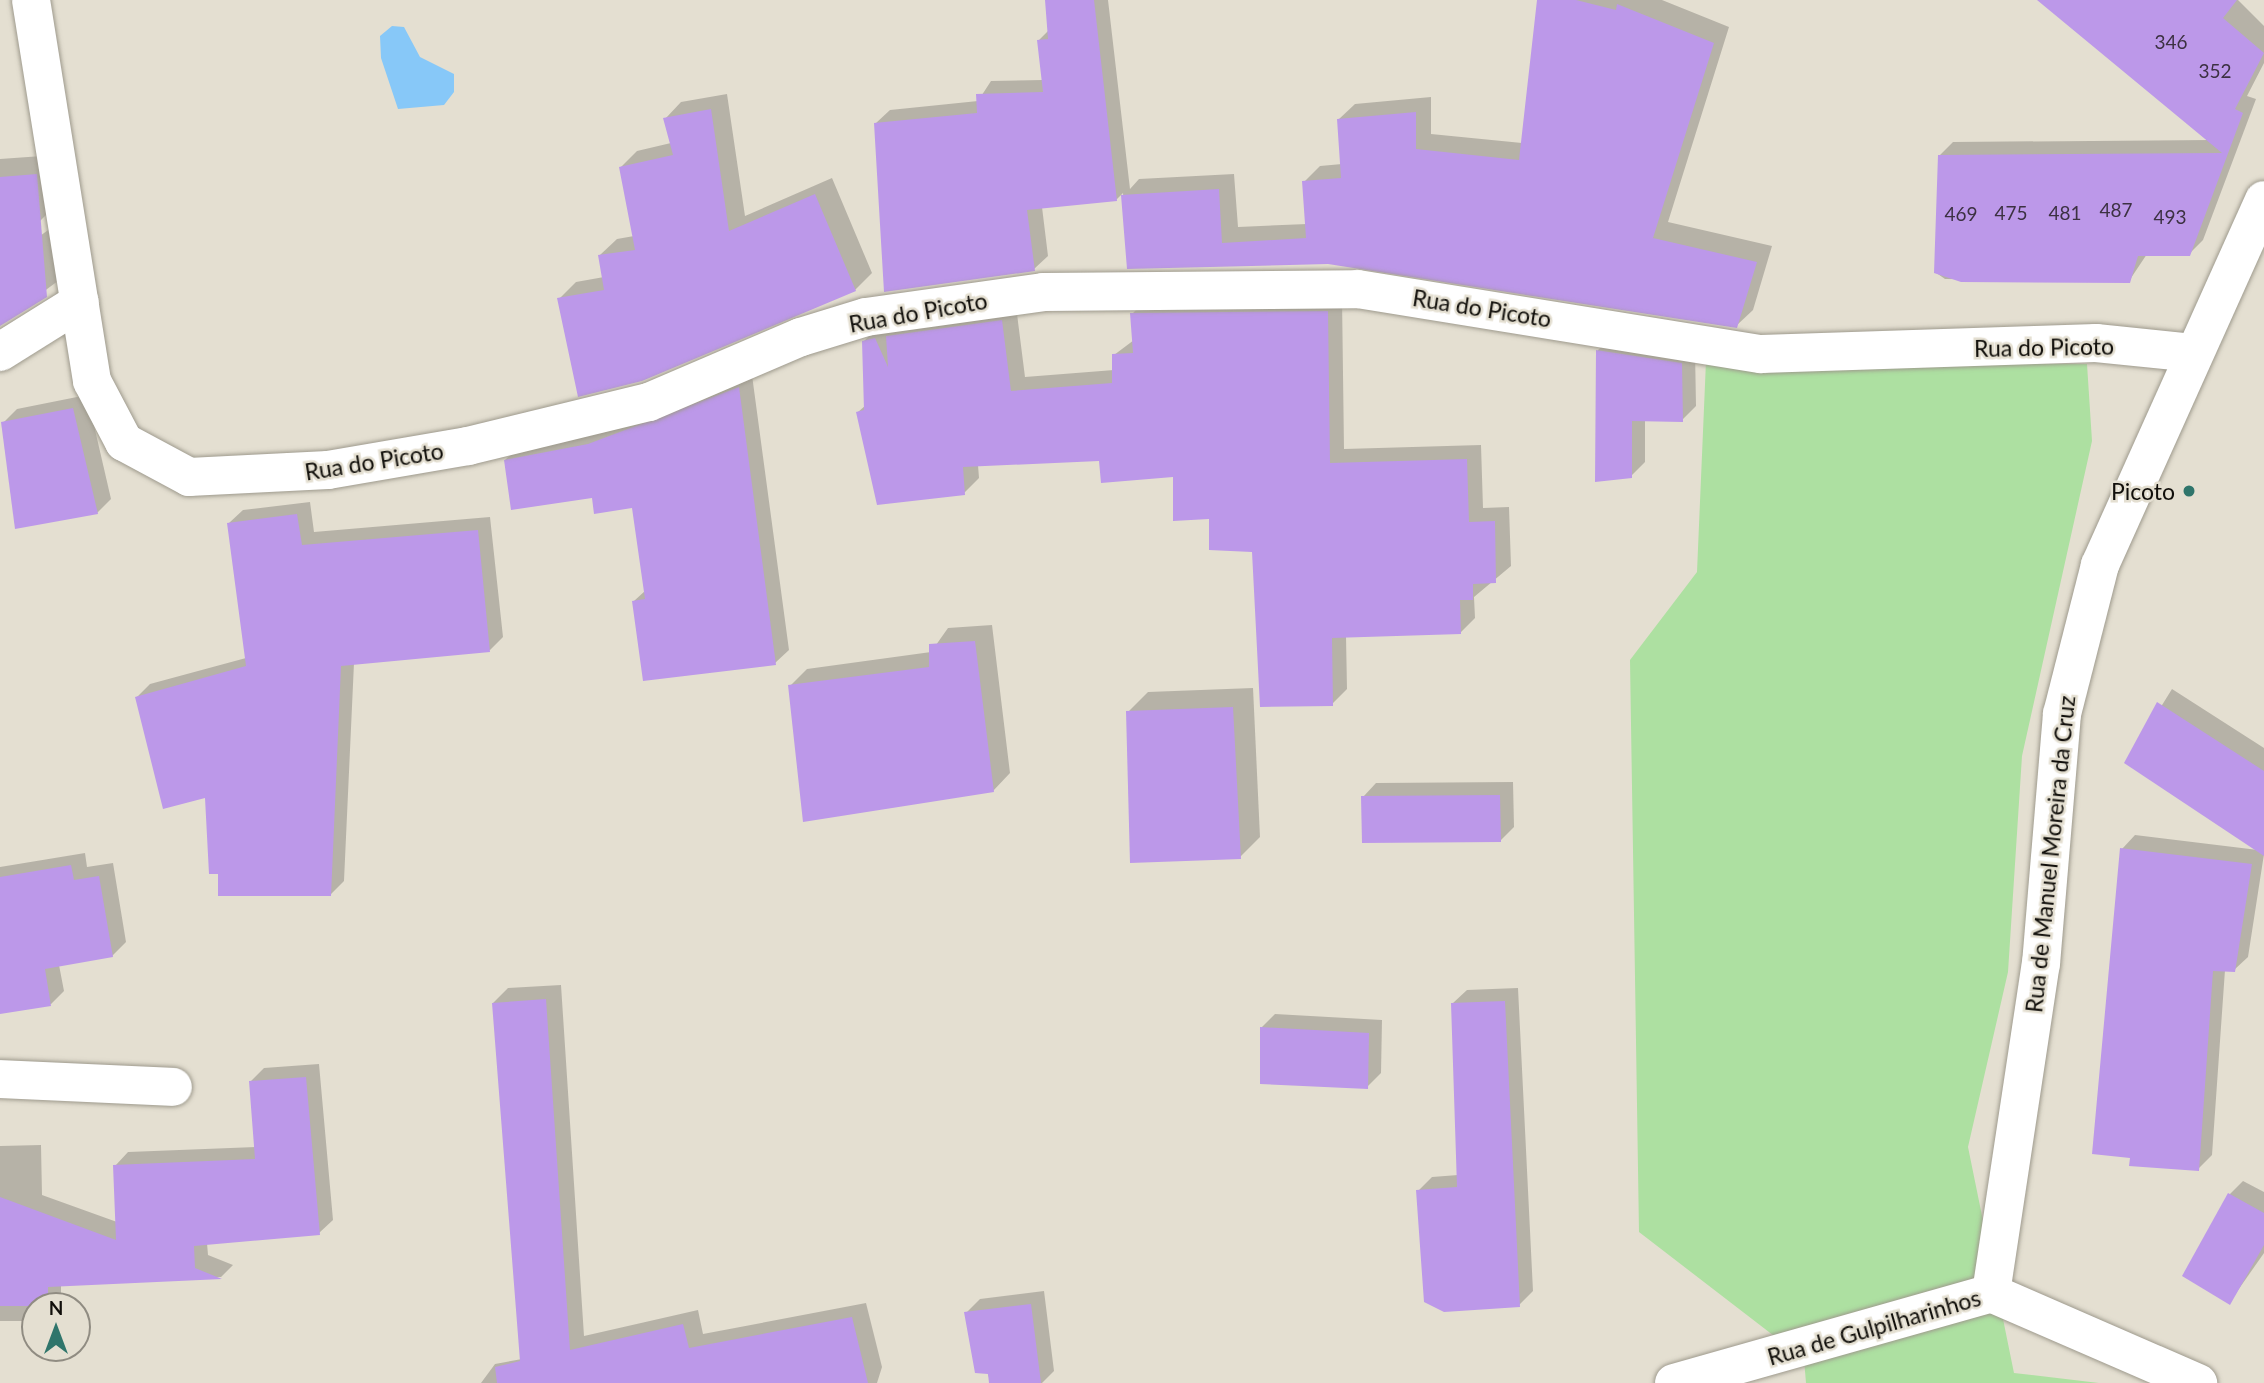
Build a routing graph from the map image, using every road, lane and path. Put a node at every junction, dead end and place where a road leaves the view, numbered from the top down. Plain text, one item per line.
1 (31, 0) edge
2 (2260, 220) edge
3 (80, 302) junction
4 (0, 352) edge
5 (2192, 354) junction
6 (0, 1079) edge
7 (173, 1087) dead end
8 (1992, 1293) junction
9 (1674, 1383) edge
10 (2198, 1383) edge

1 - 3 street, Rua do Picoto
2 - 5 street, Rua de Manuel Moreira da Cruz
3 - 4 street
3 - 5 street, Rua do Picoto
5 - 8 street, Rua de Manuel Moreira da Cruz
6 - 7 street
8 - 9 street, Rua de Gulpilharinhos
8 - 10 street

